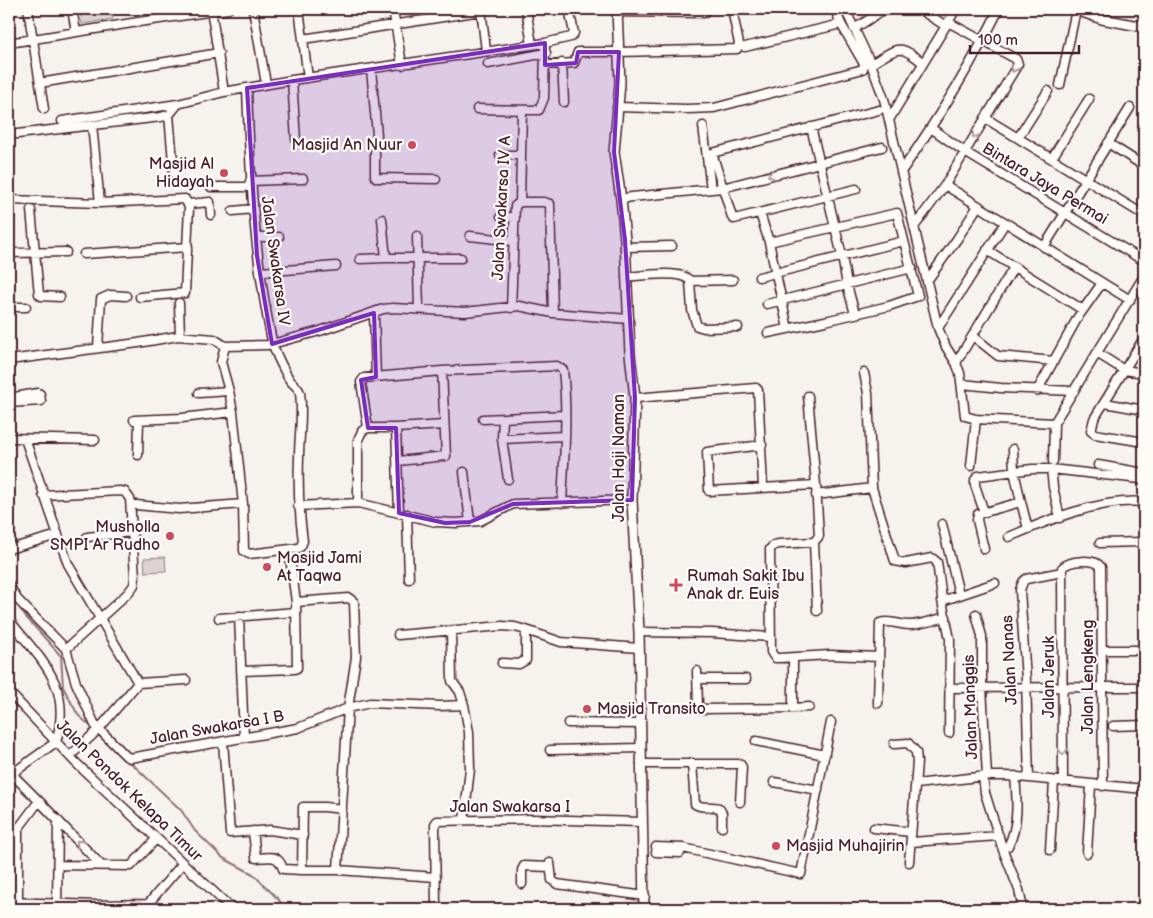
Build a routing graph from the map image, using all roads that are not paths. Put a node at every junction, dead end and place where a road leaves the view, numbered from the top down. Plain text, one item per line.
1 (28, 9) edge
2 (72, 9) edge
3 (228, 9) edge
4 (254, 9) edge
5 (299, 9) edge
6 (393, 9) edge
7 (526, 9) edge
8 (570, 9) edge
9 (732, 9) edge
10 (835, 9) edge
11 (844, 9) edge
12 (885, 9) edge
13 (919, 9) edge
14 (956, 9) edge
15 (999, 9) edge
16 (1075, 9) edge
17 (211, 10) edge
18 (481, 10) edge
19 (617, 10) edge
20 (704, 13) dead end
21 (841, 24) junction
22 (947, 24) junction
23 (396, 25) junction
24 (1144, 27) edge
25 (854, 29) junction
26 (76, 32) junction
27 (303, 39) junction
28 (32, 40) junction
29 (983, 40) junction
30 (545, 43) junction
31 (9, 44) edge
32 (532, 44) junction
33 (745, 47) dead end
34 (486, 51) junction
35 (619, 52) junction
36 (219, 53) junction
37 (546, 53) junction
38 (562, 63) junction
39 (923, 63) junction
40 (488, 64) dead end
41 (871, 64) junction
42 (402, 65) junction
43 (545, 65) junction
44 (371, 69) junction
45 (308, 78) junction
46 (292, 80) junction
47 (40, 83) junction
48 (266, 84) junction
49 (1060, 85) dead end
50 (247, 88) junction
51 (1048, 91) dead end
52 (224, 92) junction
53 (1088, 99) dead end
54 (564, 102) dead end
55 (178, 104) junction
56 (618, 107) junction
57 (1130, 108) dead end
58 (44, 109) dead end
59 (477, 109) dead end
60 (522, 110) junction
61 (879, 110) dead end
62 (168, 115) junction
63 (985, 118) junction
64 (889, 120) junction
65 (62, 121) dead end
66 (92, 125) junction
67 (704, 126) dead end
68 (811, 128) junction
69 (931, 128) junction
70 (9, 135) edge
71 (1018, 138) junction
72 (296, 140) dead end
73 (1108, 143) junction
74 (882, 146) dead end
75 (965, 152) junction
76 (500, 155) dead end
77 (521, 155) junction
78 (1052, 158) junction
79 (818, 162) junction
80 (1144, 166) edge
81 (901, 172) junction
82 (174, 174) dead end
83 (303, 179) dead end
84 (436, 179) dead end
85 (1086, 179) junction
86 (251, 184) junction
87 (944, 185) junction
88 (211, 187) dead end
89 (722, 188) junction
90 (856, 189) dead end
91 (711, 190) junction
92 (827, 196) junction
93 (621, 199) junction
94 (9, 200) edge
95 (188, 202) junction
96 (520, 202) junction
97 (100, 203) junction
98 (978, 206) junction
99 (254, 209) junction
100 (31, 210) dead end
101 (233, 211) dead end
102 (1065, 212) junction
103 (760, 213) junction
104 (211, 215) dead end
105 (1144, 215) edge
106 (500, 216) dead end
107 (382, 218) dead end
108 (515, 218) junction
109 (1005, 223) junction
110 (914, 227) junction
111 (835, 228) junction
112 (417, 236) dead end
113 (470, 236) dead end
114 (256, 237) junction
115 (280, 237) dead end
116 (514, 240) junction
117 (769, 242) junction
118 (904, 242) junction
119 (625, 246) junction
120 (672, 246) dead end
121 (188, 247) junction
122 (1044, 247) junction
123 (988, 250) junction
124 (36, 251) junction
125 (66, 252) dead end
126 (9, 253) edge
127 (84, 254) dead end
128 (842, 256) junction
129 (386, 258) junction
130 (418, 258) junction
131 (461, 258) dead end
132 (360, 259) dead end
133 (1144, 261) edge
134 (336, 266) dead end
135 (1014, 267) junction
136 (912, 268) junction
137 (260, 272) junction
138 (775, 272) junction
139 (626, 276) junction
140 (1144, 276) edge
141 (759, 277) dead end
142 (733, 280) dead end
143 (690, 281) junction
144 (927, 281) junction
145 (1102, 282) junction
146 (847, 286) junction
147 (126, 296) dead end
148 (60, 297) dead end
149 (140, 297) dead end
150 (1130, 300) junction
151 (782, 302) junction
152 (179, 303) dead end
153 (767, 304) dead end
154 (9, 307) edge
155 (26, 307) dead end
156 (511, 308) junction
157 (419, 309) junction
158 (1083, 310) junction
159 (374, 313) junction
160 (553, 313) junction
161 (855, 314) junction
162 (629, 319) junction
163 (738, 327) dead end
164 (938, 328) junction
165 (788, 329) junction
166 (768, 333) dead end
167 (180, 336) junction
168 (972, 336) junction
169 (1144, 338) edge
170 (272, 344) junction
171 (225, 346) junction
172 (98, 348) junction
173 (1097, 353) junction
174 (9, 360) edge
175 (1054, 361) junction
176 (956, 363) junction
177 (1124, 370) junction
178 (442, 371) junction
179 (1144, 373) edge
180 (864, 374) dead end
181 (376, 377) junction
182 (962, 384) junction
183 (229, 390) junction
184 (1037, 390) junction
185 (1074, 392) junction
186 (199, 393) dead end
187 (808, 396) dead end
188 (9, 398) edge
189 (635, 398) junction
190 (1105, 402) junction
191 (9, 403) edge
192 (1144, 410) edge
193 (233, 412) junction
194 (565, 415) junction
195 (483, 419) dead end
196 (503, 419) junction
197 (976, 419) junction
198 (1054, 423) junction
199 (444, 425) junction
200 (368, 428) junction
201 (396, 428) junction
202 (564, 436) junction
203 (9, 438) edge
204 (25, 439) junction
205 (502, 439) junction
206 (95, 440) dead end
207 (1144, 442) edge
208 (762, 445) junction
209 (1013, 449) dead end
210 (138, 455) dead end
211 (398, 460) junction
212 (1052, 465) junction
213 (1098, 465) dead end
214 (971, 466) dead end
215 (1014, 471) junction
216 (464, 472) dead end
217 (1144, 473) edge
218 (508, 479) dead end
219 (1144, 482) edge
220 (816, 484) junction
221 (763, 487) junction
222 (872, 488) junction
223 (43, 495) junction
224 (816, 495) junction
225 (632, 500) junction
226 (1021, 502) junction
227 (1144, 502) edge
228 (358, 503) junction
229 (562, 503) junction
230 (243, 504) junction
231 (136, 505) dead end
232 (298, 506) junction
233 (984, 512) junction
234 (399, 513) junction
235 (407, 514) junction
236 (1060, 518) junction
237 (470, 522) junction
238 (942, 524) dead end
239 (1028, 528) junction
240 (132, 532) junction
241 (58, 535) junction
242 (87, 537) dead end
243 (1009, 537) dead end
244 (1144, 537) edge
245 (814, 542) junction
246 (1100, 543) dead end
247 (1144, 544) edge
248 (984, 548) dead end
249 (9, 549) edge
250 (289, 550) junction
251 (1101, 567) joint
252 (1062, 572) junction
253 (409, 579) dead end
254 (995, 583) dead end
255 (9, 585) edge
256 (959, 594) junction
257 (942, 601) junction
258 (296, 602) junction
259 (817, 611) dead end
260 (296, 612) junction
261 (976, 614) dead end
262 (240, 616) junction
263 (946, 617) junction
264 (100, 618) junction
265 (219, 618) dead end
266 (9, 620) edge
267 (526, 630) junction
268 (451, 631) junction
269 (639, 632) junction
270 (398, 635) dead end
271 (771, 637) junction
272 (639, 648) junction
273 (66, 649) junction
274 (1108, 650) dead end
275 (1144, 650) edge
276 (879, 656) junction
277 (793, 658) junction
278 (502, 663) dead end
279 (241, 670) junction
280 (746, 679) dead end
281 (186, 680) dead end
282 (138, 683) junction
283 (1105, 687) junction
284 (1144, 687) edge
285 (949, 688) junction
286 (982, 688) junction
287 (1026, 688) junction
288 (1063, 688) junction
289 (9, 692) edge
290 (878, 703) dead end
291 (464, 706) junction
292 (809, 706) dead end
293 (348, 708) junction
294 (793, 708) junction
295 (831, 722) dead end
296 (568, 723) dead end
297 (640, 724) junction
298 (1144, 725) edge
299 (1113, 726) dead end
300 (97, 728) junction
301 (949, 733) dead end
302 (244, 738) junction
303 (756, 741) dead end
304 (56, 742) junction
305 (223, 742) junction
306 (894, 744) dead end
307 (641, 748) junction
308 (550, 750) dead end
309 (825, 755) junction
310 (70, 756) junction
311 (692, 763) junction
312 (641, 764) junction
313 (10, 774) edge
314 (1015, 776) junction
315 (985, 777) junction
316 (1029, 778) junction
317 (1054, 781) junction
318 (774, 782) dead end
319 (1063, 782) junction
320 (916, 784) junction
321 (1091, 785) junction
322 (1103, 786) junction
323 (1144, 789) edge
324 (818, 790) junction
325 (39, 801) junction
326 (740, 802) dead end
327 (342, 809) junction
328 (58, 820) junction
329 (464, 820) junction
330 (641, 822) junction
331 (722, 827) dead end
332 (9, 828) edge
333 (874, 828) dead end
334 (18, 829) junction
335 (253, 831) junction
336 (911, 832) junction
337 (303, 835) junction
338 (999, 836) junction
339 (156, 839) junction
340 (910, 842) junction
341 (1008, 846) dead end
342 (650, 850) junction
343 (1050, 850) dead end
344 (1087, 853) dead end
345 (909, 862) dead end
346 (184, 863) junction
347 (9, 864) edge
348 (18, 864) junction
349 (58, 865) junction
350 (101, 865) junction
351 (302, 870) junction
352 (338, 870) junction
353 (436, 877) junction
354 (522, 884) dead end
355 (644, 896) junction
356 (9, 902) edge
357 (18, 906) edge
358 (151, 906) edge
359 (57, 907) edge
360 (96, 907) edge
361 (232, 909) edge
362 (436, 909) edge
363 (644, 909) edge
364 (1024, 909) edge

1 - 28 street
2 - 26 street
3 - 17 street
4 - 48 street
5 - 27 street
6 - 23 street
7 - 32 street
8 - 30 street
9 - 35 street
10 - 21 street
11 - 25 street
12 - 25 street
13 - 22 street
14 - 22 street
15 - 29 street
16 - 24 street
16 - 49 street
17 - 26 street
17 - 36 street
18 - 23 street
18 - 34 street
19 - 20 street
19 - 35 street, Jalan Haji Naman
21 - 33 street
21 - 56 street
22 - 29 street
22 - 39 street
23 - 27 street
23 - 42 street
25 - 41 street
26 - 28 street
27 - 45 street
28 - 31 street
28 - 47 street
29 -> 63 street, Bintara Jaya Permai
29 - 69 street
30 - 32 street
30 - 37 street
32 - 34 street
34 - 42 street
35 - 38 street
35 - 56 street, Jalan Haji Naman
36 - 47 street
36 - 52 street
37 - 40 street
37 - 43 street
38 - 43 street
38 - 54 street
39 - 41 street
39 - 64 street
41 - 64 street
42 - 44 street
43 - 60 street
44 - 45 street
44 - 84 street
45 - 46 street
46 - 48 street
46 - 72 street
47 - 58 street
48 - 50 street
50 - 52 street
50 - 86 street, Jalan Swakarsa IV
51 - 71 street
52 - 55 street
53 - 78 street
55 - 62 street
55 - 65 street
56 - 93 street, Jalan Haji Naman
57 - 73 street
59 - 60 street
60 - 77 street, Jalan Swakarsa IV A
61 - 68 street
62 - 66 street
62 - 82 street
63 - 71 street
63 -> 75 street, Bintara Jaya Permai
64 - 81 street
66 - 70 street
66 - 97 street
67 - 91 street
68 - 79 street
68 - 89 street
69 - 75 street
69 - 81 street
71 - 78 street
73 - 80 street
73 - 85 street
74 - 79 street
75 - 87 street
75 - 102 street, Bintara Jaya Permai
76 - 77 street
77 - 96 street, Jalan Swakarsa IV A
78 - 85 street
79 -> 89 street
79 - 92 street
81 - 110 street
83 - 86 street
85 - 102 street
85 - 105 street
86 - 88 street
86 - 99 street, Jalan Swakarsa IV
87 - 98 street
87 - 110 street
89 - 91 street
89 - 103 street
90 - 92 street
91 - 93 street
92 - 103 street
92 - 111 street
93 - 119 street, Jalan Haji Naman
94 - 97 street
95 - 97 street
95 - 104 street
95 - 121 street
96 - 108 street, Jalan Swakarsa IV A
96 - 160 street
98 - 109 street
98 - 144 street
99 - 101 street
99 - 114 street, Jalan Swakarsa IV
100 - 124 street
102 - 122 street
102 - 133 street, Bintara Jaya Permai
103 - 117 street
106 - 108 street
107 - 129 street
108 - 116 street, Jalan Swakarsa IV A
109 - 122 street
109 - 123 street
110 - 144 street
111 - 117 street
111 - 118 street
111 - 128 street
112 - 130 street
113 - 116 street
114 - 115 street
114 - 137 street, Jalan Swakarsa IV
116 - 156 street, Jalan Swakarsa IV A
117 - 138 street
118 - 128 street
118 - 136 street
119 - 120 street
119 - 139 street, Jalan Haji Naman
121 - 127 street
121 - 149 street
122 - 145 street
123 - 135 street
123 - 164 street
124 - 125 street
124 - 126 street
124 - 148 street
128 - 138 street
128 - 146 street
129 - 130 street
129 - 132 street
130 - 131 street
130 - 157 street
134 - 137 street
135 - 158 street
135 - 168 street
136 - 146 street
136 - 161 street
137 - 170 street, Jalan Swakarsa IV
138 - 141 street
138 - 151 street
139 - 143 street
139 - 162 street, Jalan Haji Naman
140 - 150 street
142 - 143 street
143 - 163 street
144 - 164 street
145 - 150 street
145 - 158 street
146 - 151 street
146 - 161 street
147 - 172 street
150 - 173 street
151 - 153 street
151 - 165 street
152 - 167 street
154 - 155 street
156 - 157 street, Jalan Swakarsa IV
156 - 160 street, Jalan Swakarsa IV
157 - 159 street, Jalan Swakarsa IV
158 - 175 street
159 - 170 street, Jalan Swakarsa IV
159 - 181 street
160 - 162 street, Jalan Swakarsa IV
161 - 165 street
162 - 189 street, Jalan Haji Naman
164 - 176 street
165 - 166 street
167 - 171 street
167 - 172 street
168 - 175 street
168 - 176 street
169 - 177 street
170 - 171 street
170 - 232 street
171 - 183 street
172 - 174 street
173 - 177 street
173 - 185 street
175 - 184 street
176 - 182 street
177 - 179 street
177 - 190 street
178 - 181 street
178 - 194 street
178 - 199 street
180 - 222 street
181 - 200 street
182 - 184 street
182 - 197 street
183 - 186 street
183 - 193 street
184 - 185 street
185 - 198 street
187 - 220 street
188 - 191 street
189 - 208 street
189 - 225 street, Jalan Haji Naman
190 - 192 street
190 - 207 street
193 - 210 street
193 - 230 street
194 - 196 street
194 - 202 street
195 - 196 street
196 - 205 street
197 - 198 street
197 - 214 street
198 - 212 street
199 - 201 street
199 - 211 street
200 - 201 street
200 - 228 street
201 - 211 street
202 - 205 street
202 - 229 street
203 - 204 street
204 - 206 street
204 - 223 street
205 - 218 street
208 - 221 street
208 - 221 street
209 - 215 street
211 - 234 street
212 - 215 street
212 - 219 street
212 - 236 street
213 - 217 street
215 - 226 street
215 - 233 street
216 - 237 street
220 - 221 street
220 - 224 street
222 - 224 street
222 - 257 street
223 - 240 street
223 - 241 street
224 - 245 street
225 - 229 street
225 - 269 street, Jalan Haji Naman
226 - 233 street
226 - 239 street
227 - 236 street
228 - 232 street
228 - 234 street
229 - 237 street
230 - 231 street
230 - 250 street
232 - 250 street
233 - 248 street
234 - 235 street
235 - 237 street
235 - 253 street
236 - 239 street
238 - 256 street
239 - 243 street
240 - 242 street
240 - 264 street
241 - 249 street
241 - 264 street
244 - 247 street
245 - 259 street
245 - 271 street
246 - 247 street
250 - 258 street
251 - 252 street, Jalan Nanas
251 - 283 street, Jalan Lengkeng
252 - 287 street, Jalan Nanas
252 - 288 street, Jalan Jeruk
254 - 256 street
255 - 273 street
256 - 257 street
257 - 263 street
258 - 260 street
258 - 293 street
260 - 262 street
260 - 279 street
261 - 286 street, Jalan Manggis
262 - 265 street
262 - 279 street
263 - 276 street
263 - 285 street
264 - 273 street
264 - 282 street
266 - 304 street
267 - 268 street
267 - 272 street
267 - 278 street
268 - 270 street
268 - 291 street
269 - 271 street
269 - 272 street, Jalan Haji Naman
271 - 277 street
272 - 297 street, Jalan Haji Naman
273 - 300 street
274 - 275 street
276 - 277 street
276 - 290 street
277 - 294 street
279 - 302 street
280 - 294 street
281 - 282 street
282 - 300 street
283 - 284 street
283 - 288 street
283 - 322 street, Jalan Lengkeng
285 - 286 street
285 - 301 street
286 - 287 street
286 - 315 street, Jalan Manggis
287 - 288 street
287 - 316 street, Jalan Nanas
288 -> 319 street, Jalan Jeruk
289 - 304 street, Jalan Pondok Kelapa Timur
291 - 293 street, Jalan Swakarsa I B
291 - 329 street
292 - 294 street
293 - 302 street, Jalan Swakarsa I B
293 - 327 street
295 - 309 street
296 - 297 street
297 - 307 street, Jalan Haji Naman
298 - 299 street
300 - 305 street, Jalan Swakarsa I B
300 - 310 street
302 - 305 street, Jalan Swakarsa I B
303 - 309 street
304 - 310 street, Jalan Pondok Kelapa Timur
304 - 313 street
305 - 335 street
306 - 320 street
307 - 308 street
307 - 312 street, Jalan Haji Naman
309 - 324 street
310 - 339 street, Jalan Pondok Kelapa Timur
311 - 312 street
311 - 326 street
311 - 331 street
312 - 330 street, Jalan Haji Naman
313 - 325 street
314 - 315 street
314 - 316 street
314 - 341 street
315 - 320 street
315 - 338 street, Jalan Manggis
316 - 317 street
317 - 319 street
317 - 343 street
318 - 324 street
319 - 321 street
320 - 336 street
321 - 322 street
321 - 344 street
322 - 323 street
324 - 342 street
325 - 328 street
325 - 334 street
327 - 337 street
327 - 352 street
328 - 349 street
350 -> 328 street
329 - 330 street, Jalan Swakarsa I
329 - 353 street, Jalan Swakarsa I
330 - 342 street, Jalan Haji Naman
332 - 334 street
333 - 336 street
334 - 348 street
335 - 337 street
335 - 351 street
336 - 340 street
337 - 351 street
338 - 340 street
338 - 364 street, Jalan Manggis
339 - 346 street, Jalan Pondok Kelapa Timur
339 - 350 street
340 - 345 street
342 - 355 street, Jalan Haji Naman
346 - 358 street
346 - 361 street, Jalan Pondok Kelapa Timur
347 - 348 street
348 - 357 street
349 - 350 street
349 - 359 street
351 - 352 street
352 - 353 street
353 - 362 street, Jalan Swakarsa I
354 - 355 street
355 - 363 street, Jalan Haji Naman
356 - 357 street
357 - 359 street
358 - 360 street
359 - 360 street

